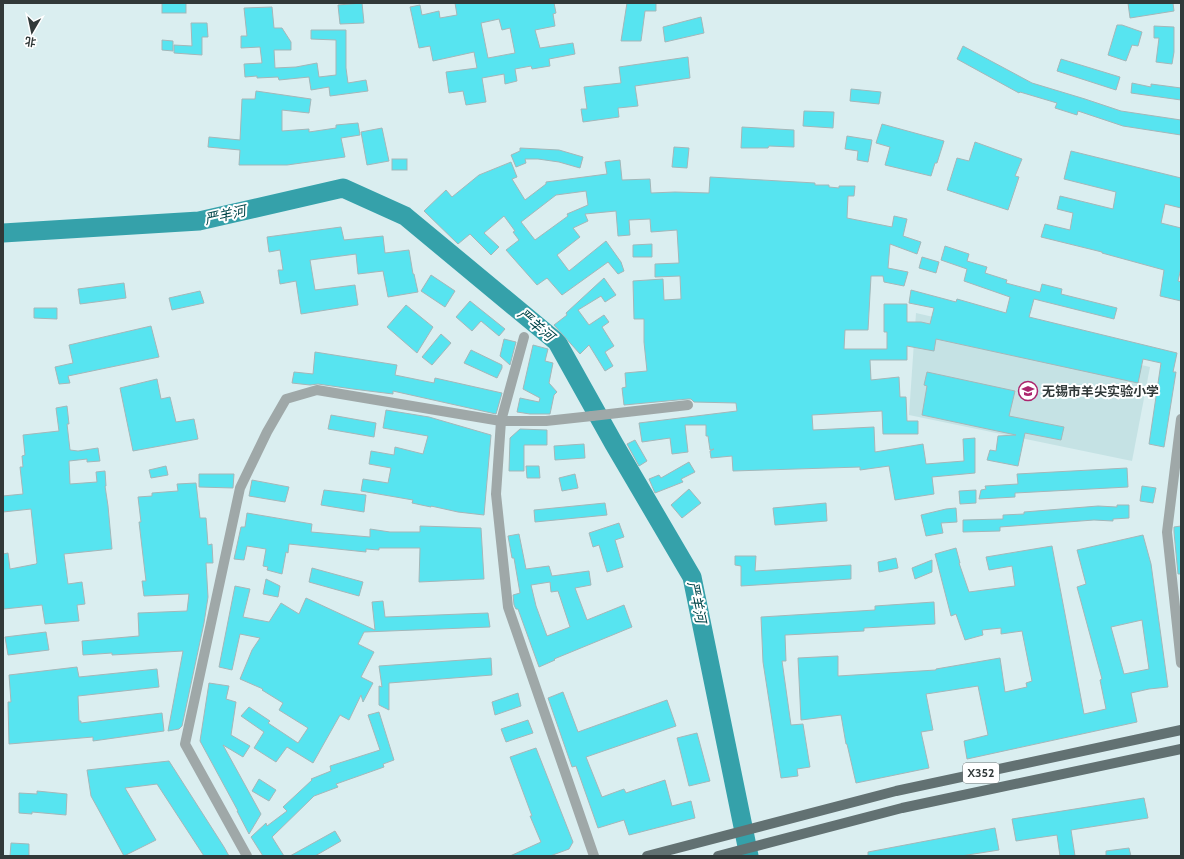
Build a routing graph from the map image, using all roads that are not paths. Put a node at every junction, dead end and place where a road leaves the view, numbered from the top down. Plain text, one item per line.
1 (524, 337) dead end
2 (688, 404) dead end
3 (1181, 419) edge
4 (502, 422) junction
5 (1181, 663) edge
6 (1181, 730) edge
7 (1181, 749) edge
8 (247, 856) edge
9 (594, 856) edge
10 (647, 856) edge
11 (718, 856) edge

1 - 4 street
2 - 4 street
3 - 5 street
4 - 8 street
4 - 9 street
6 - 10 main road, X352
7 - 11 main road, X352

